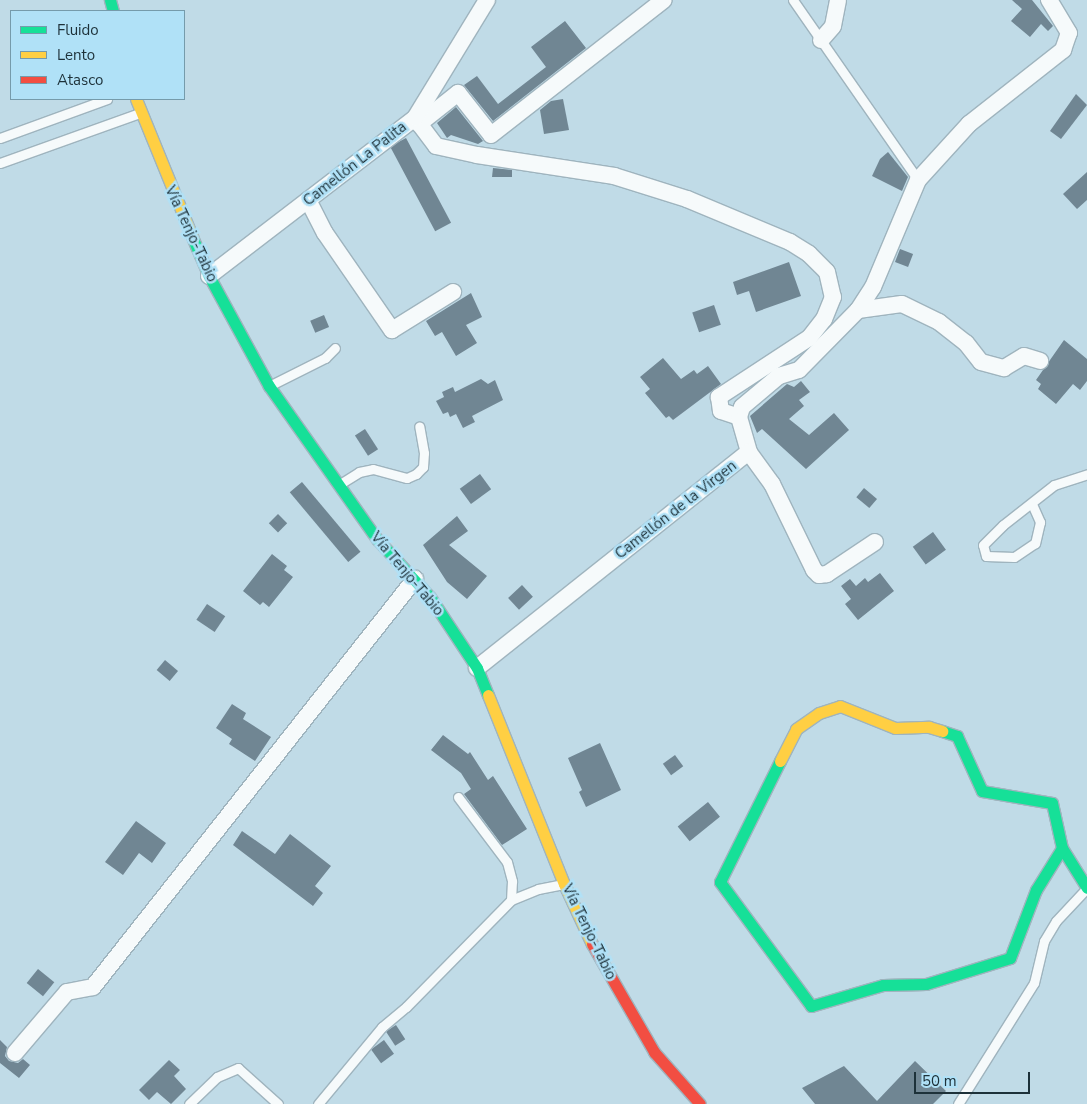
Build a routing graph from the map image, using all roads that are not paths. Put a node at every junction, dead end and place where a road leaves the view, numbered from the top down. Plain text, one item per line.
1 (487, 0) edge
2 (664, 0) edge
3 (793, 0) edge
4 (838, 0) edge
5 (1049, 0) edge
6 (821, 40) junction
7 (104, 100) edge
8 (136, 100) edge
9 (140, 113) junction
10 (417, 121) junction
11 (0, 138) edge
12 (0, 163) edge
13 (918, 180) junction
14 (308, 200) junction
15 (209, 276) junction
16 (453, 292) dead end
17 (858, 310) junction
18 (335, 348) dead end
19 (1040, 361) dead end
20 (269, 386) junction
21 (739, 417) junction
22 (418, 426) dead end
23 (749, 452) junction
24 (1087, 474) edge
25 (338, 485) junction
26 (1032, 504) junction
27 (876, 542) dead end
28 (415, 579) junction
29 (477, 668) junction
30 (458, 797) dead end
31 (1062, 848) junction
32 (564, 884) junction
33 (1087, 888) edge
34 (511, 900) junction
35 (14, 1053) dead end
36 (189, 1104) edge
37 (278, 1104) edge
38 (318, 1104) edge
39 (700, 1104) edge
40 (958, 1104) edge

1 - 10 street, Camellón La Palita
2 - 10 street
3 - 6 lane
4 - 6 street
5 - 13 street
6 - 13 lane
7 - 11 lane
8 - 9 main road, Vía Tenjo-Tabio
9 - 12 lane
9 - 15 main road, Vía Tenjo-Tabio
10 - 14 street, Camellón La Palita
10 - 21 street
13 - 17 street
14 - 15 street, Camellón La Palita
14 - 16 street
15 - 20 main road, Vía Tenjo-Tabio
17 - 19 street
17 - 21 street
18 - 20 lane
20 - 25 main road, Vía Tenjo-Tabio
21 - 23 street, Camellón de la Virgen
22 - 25 lane
23 - 27 street
23 - 29 street, Camellón de la Virgen
24 - 26 lane
25 - 28 main road, Vía Tenjo-Tabio
26 - 26 lane
28 - 29 main road, Vía Tenjo-Tabio
28 - 35 street
29 - 32 main road, Vía Tenjo-Tabio
30 - 34 lane
31 - 31 main road
31 - 33 main road
32 - 34 lane
32 - 39 main road, Vía Tenjo-Tabio
33 - 40 lane
34 - 38 lane
36 - 37 lane

